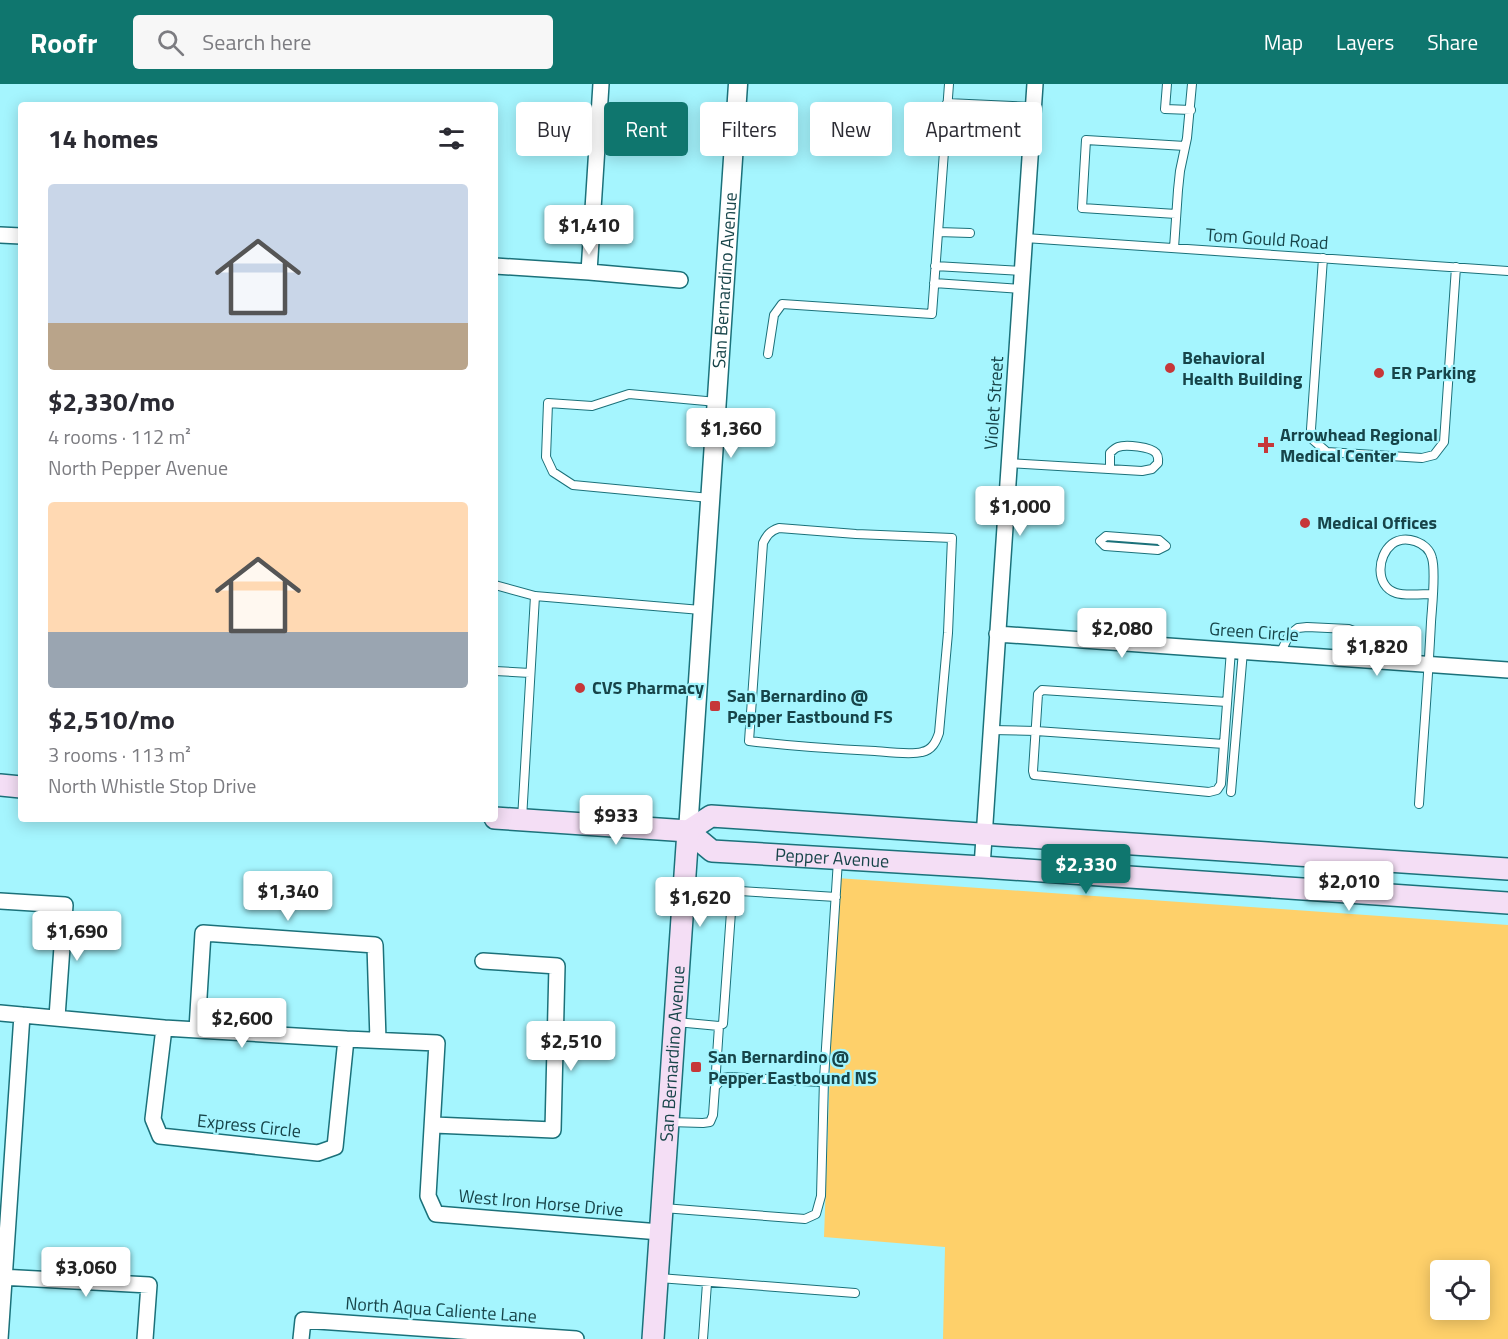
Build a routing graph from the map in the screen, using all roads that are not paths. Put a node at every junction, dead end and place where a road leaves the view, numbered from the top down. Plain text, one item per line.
1 (601, 84) edge
2 (738, 84) edge
3 (949, 84) edge
4 (1035, 84) edge
5 (1167, 84) edge
6 (1192, 84) edge
7 (947, 102) edge
8 (1033, 102) edge
9 (1191, 110) junction
10 (1185, 146) junction
11 (943, 156) edge
12 (1030, 156) edge
13 (1176, 214) junction
14 (938, 232) junction
15 (970, 233) dead end
16 (0, 235) edge
17 (18, 236) edge
18 (1025, 238) junction
19 (1174, 248) junction
20 (1323, 258) junction
21 (498, 266) edge
22 (935, 266) junction
23 (1456, 267) junction
24 (1022, 271) junction
25 (1508, 271) edge
26 (589, 272) junction
27 (680, 280) dead end
28 (934, 283) junction
29 (1021, 289) junction
30 (768, 354) dead end
31 (717, 402) junction
32 (1009, 464) junction
33 (1110, 469) junction
34 (710, 498) junction
35 (1100, 541) joint
36 (498, 586) edge
37 (1432, 594) junction
38 (535, 596) junction
39 (703, 610) junction
40 (997, 634) junction
41 (755, 649) joint
42 (1237, 651) junction
43 (1280, 654) junction
44 (1368, 660) junction
45 (1429, 664) junction
46 (1508, 670) edge
47 (498, 671) edge
48 (530, 673) junction
49 (1227, 702) junction
50 (991, 730) junction
51 (1036, 731) junction
52 (1224, 744) junction
53 (0, 785) edge
54 (18, 787) edge
55 (1232, 792) dead end
56 (1419, 804) dead end
57 (498, 818) edge
58 (522, 820) junction
59 (688, 831) junction
60 (984, 833) junction
61 (838, 859) junction
62 (982, 867) junction
63 (1508, 869) edge
64 (836, 897) junction
65 (0, 901) edge
66 (1508, 903) edge
67 (483, 961) dead end
68 (0, 1013) edge
69 (22, 1015) junction
70 (57, 1017) junction
71 (675, 1022) junction
72 (719, 1026) junction
73 (164, 1028) junction
74 (196, 1029) junction
75 (346, 1039) junction
76 (378, 1040) junction
77 (824, 1079) junction
78 (715, 1087) junction
79 (668, 1122) junction
80 (434, 1125) junction
81 (662, 1208) junction
82 (660, 1232) junction
83 (2, 1277) edge
84 (657, 1278) junction
85 (707, 1282) junction
86 (855, 1293) dead end
87 (532, 1337) edge
88 (0, 1339) edge
89 (145, 1339) edge
90 (301, 1339) edge
91 (576, 1339) edge
92 (653, 1339) edge
93 (703, 1339) edge

1 - 26 street
2 - 31 street, San Bernardino Avenue
3 - 7 lane
4 - 8 street, Violet Street
5 - 9 lane
6 - 9 lane
9 - 10 lane
10 - 13 lane
10 - 13 lane
11 - 14 lane
12 - 18 street, Violet Street
13 - 19 lane
14 - 15 lane
14 - 22 lane
16 - 17 street
18 - 19 lane, Tom Gould Road
18 - 24 street, Violet Street
19 - 20 lane, Tom Gould Road
20 - 23 lane, Tom Gould Road
20 - 23 lane
21 - 26 street
22 - 24 lane
22 - 28 lane
23 - 25 lane, Tom Gould Road
24 - 29 street, Violet Street
26 - 27 street
28 - 29 lane
28 - 30 lane
29 - 32 street, Violet Street
31 - 34 street, San Bernardino Avenue
31 - 34 lane
32 - 33 lane
32 - 40 street, Violet Street
33 - 33 lane
34 - 39 street, San Bernardino Avenue
35 - 35 lane
36 - 38 lane
37 - 37 lane
37 - 45 lane
38 - 39 lane
38 - 48 lane
39 - 59 street, San Bernardino Avenue
40 - 42 street, Green Circle
40 - 50 street, Violet Street
41 - 41 lane
42 - 43 street, Green Circle
42 - 49 lane
42 - 55 lane
43 - 44 street, Green Circle
43 - 44 lane
44 - 45 street, Green Circle
45 - 46 street, Green Circle
45 - 56 lane
47 - 48 lane
48 - 58 lane
49 - 51 lane
49 - 52 lane
50 - 51 lane
50 - 60 street, Violet Street
51 - 52 lane
51 - 52 lane
53 - 54 main road
57 - 58 main road
58 - 59 main road
59 - 60 main road, Pepper Avenue
59 - 61 main road, Pepper Avenue
59 - 71 main road, San Bernardino Avenue
60 - 62 street, Violet Street
60 - 63 main road, Pepper Avenue
61 - 62 main road, Pepper Avenue
61 - 64 lane
62 - 66 main road, Pepper Avenue
64 - 72 lane
64 - 77 lane
65 - 70 street
67 - 80 street
68 - 69 street
69 - 70 street
69 - 83 street
70 - 73 street
71 - 72 lane
71 - 79 main road, San Bernardino Avenue
72 - 78 lane
73 - 74 street
73 - 75 street, Express Circle
74 - 75 street
74 - 76 street
75 - 76 street
76 - 80 street
77 - 78 lane
77 - 81 lane
78 - 79 lane
79 - 81 main road, San Bernardino Avenue
80 - 82 street, West Iron Horse Drive
81 - 82 main road, San Bernardino Avenue
82 - 84 main road, San Bernardino Avenue
83 - 88 street
83 - 89 street
84 - 85 lane
84 - 92 main road, San Bernardino Avenue
85 - 86 lane
85 - 93 lane
87 - 90 street, North Aqua Caliente Lane
87 - 91 street, North Aqua Caliente Lane

